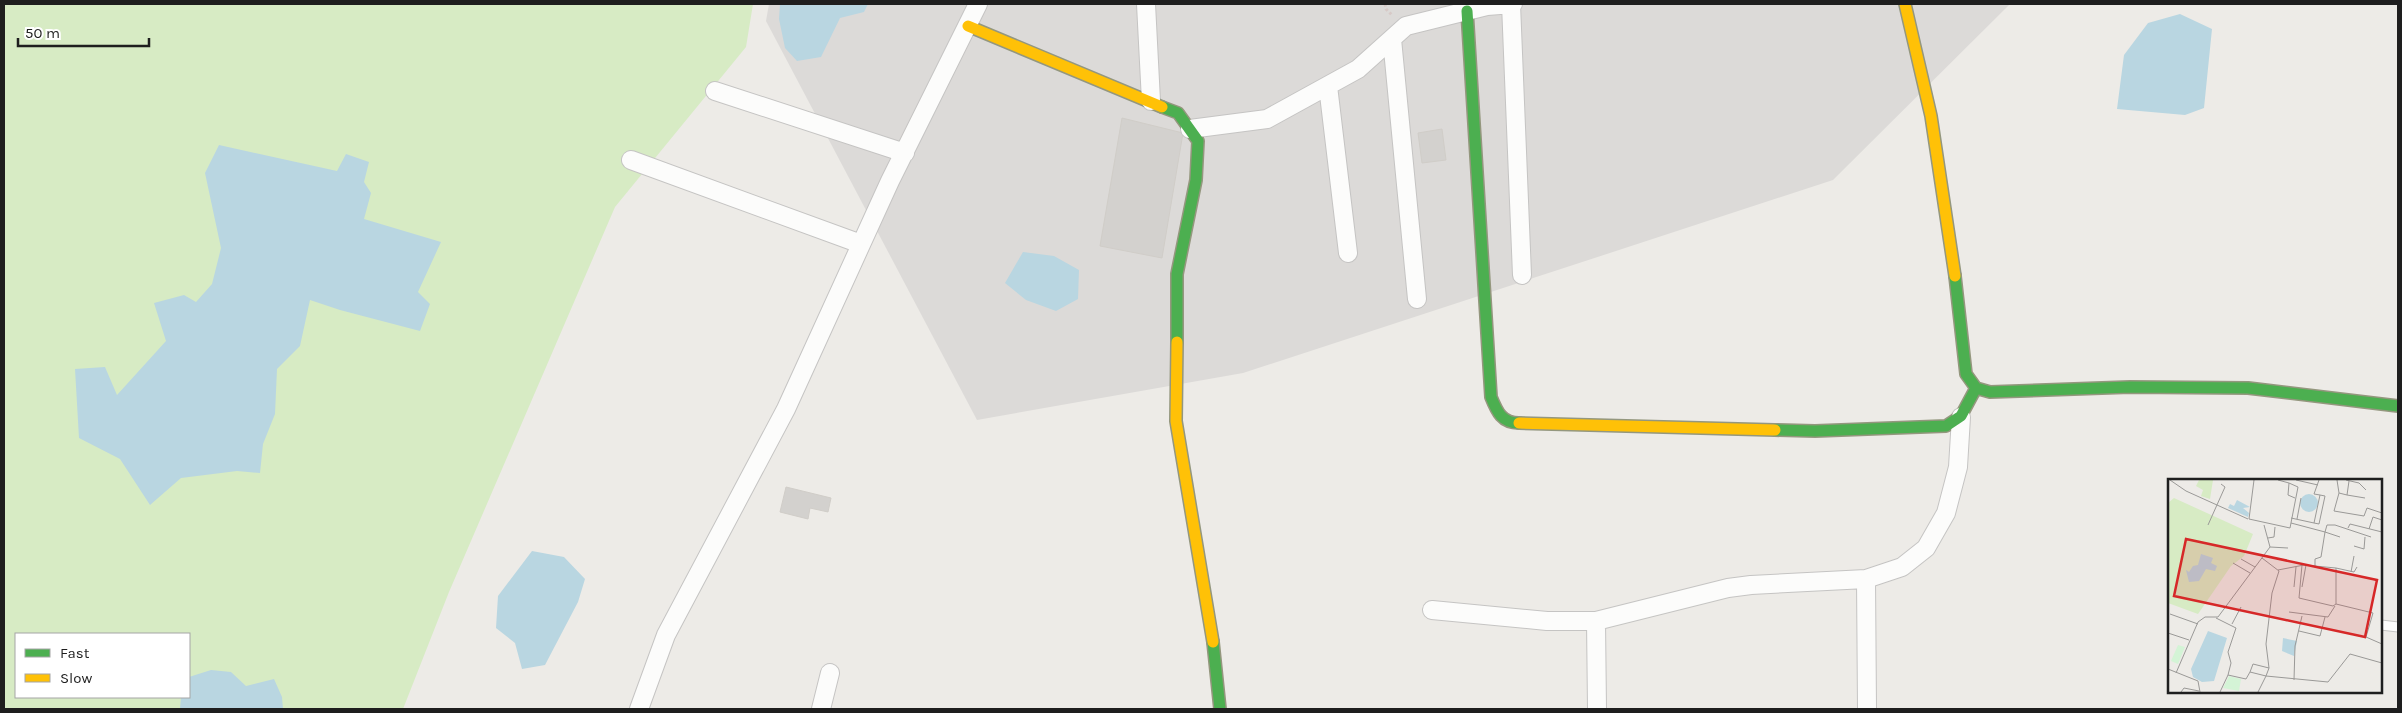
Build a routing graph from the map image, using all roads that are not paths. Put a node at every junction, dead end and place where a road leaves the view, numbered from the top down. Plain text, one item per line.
1 (978, 4) edge
2 (1146, 4) edge
3 (1512, 4) edge
4 (1905, 4) edge
5 (1467, 11) junction
6 (968, 26) junction
7 (1392, 39) junction
8 (1328, 86) junction
9 (715, 91) dead end
10 (1151, 101) junction
11 (1190, 129) junction
12 (905, 153) junction
13 (631, 160) dead end
14 (861, 244) junction
15 (1348, 254) dead end
16 (1522, 275) dead end
17 (1417, 299) dead end
18 (1976, 388) junction
19 (2398, 406) edge
20 (1961, 417) junction
21 (1866, 579) junction
22 (1432, 610) dead end
23 (1596, 620) junction
24 (2382, 625) edge
25 (2398, 627) edge
26 (830, 673) dead end
27 (639, 709) edge
28 (821, 709) edge
29 (1220, 709) edge
30 (1597, 709) edge
31 (1867, 709) edge

1 - 6 street
2 - 10 street
3 - 5 street
3 - 16 street
4 - 18 street
5 - 7 street
5 - 20 street
6 - 10 street
6 - 12 street
7 - 8 street
7 - 17 street
8 - 11 street
8 - 15 street
9 - 12 street
10 - 11 street
11 - 29 street
12 - 14 street
13 - 14 street
14 - 27 street
18 - 19 street
18 - 20 street
20 - 21 street
21 - 23 street
21 - 31 street
22 - 23 street
23 - 30 street
24 - 25 lane
26 - 28 street

